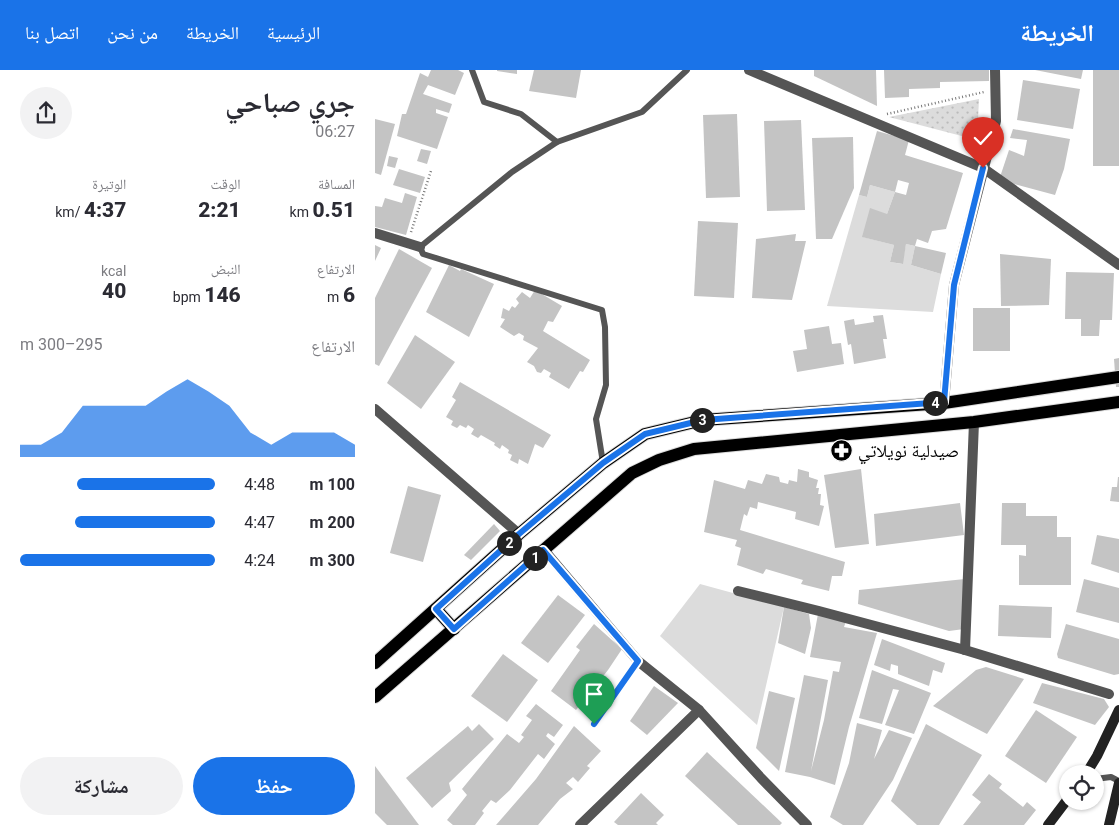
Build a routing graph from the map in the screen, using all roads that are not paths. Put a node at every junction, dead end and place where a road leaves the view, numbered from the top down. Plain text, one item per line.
1 (472, 70) edge
2 (687, 70) edge
3 (749, 70) edge
4 (995, 70) edge
5 (557, 142) junction
6 (983, 168) junction
7 (375, 233) edge
8 (420, 248) junction
9 (1119, 265) edge
10 (1119, 378) edge
11 (944, 402) junction
12 (1119, 402) edge
13 (375, 410) edge
14 (974, 422) junction
15 (603, 463) junction
16 (519, 534) junction
17 (543, 550) junction
18 (739, 591) dead end
19 (436, 609) junction
20 (454, 629) junction
21 (965, 650) junction
22 (638, 661) junction
23 (375, 663) edge
24 (1109, 694) dead end
25 (375, 697) edge
26 (699, 710) junction
27 (1119, 710) edge
28 (594, 724) dead end
29 (1092, 765) edge
30 (1104, 778) edge
31 (1119, 782) edge
32 (1059, 810) edge
33 (580, 825) edge
34 (807, 825) edge
35 (1048, 825) edge
36 (1109, 825) edge

1 - 5 lane
2 - 5 lane
3 - 6 street
4 - 6 street
5 - 8 lane
6 - 9 street
6 - 11 street
7 - 8 street
8 - 15 lane
10 - 11 main road
11 - 15 main road
12 - 14 main road
13 - 16 street
14 - 17 main road
14 - 21 street
15 - 16 main road
16 - 19 main road
17 - 20 main road
17 - 22 street
18 - 21 street
19 - 20 main road
19 - 23 main road
20 - 25 main road
21 - 24 street
22 - 26 street
22 - 28 lane
26 - 33 street
26 - 34 street
27 - 29 main road
30 - 31 lane
31 - 36 main road
32 - 35 main road

